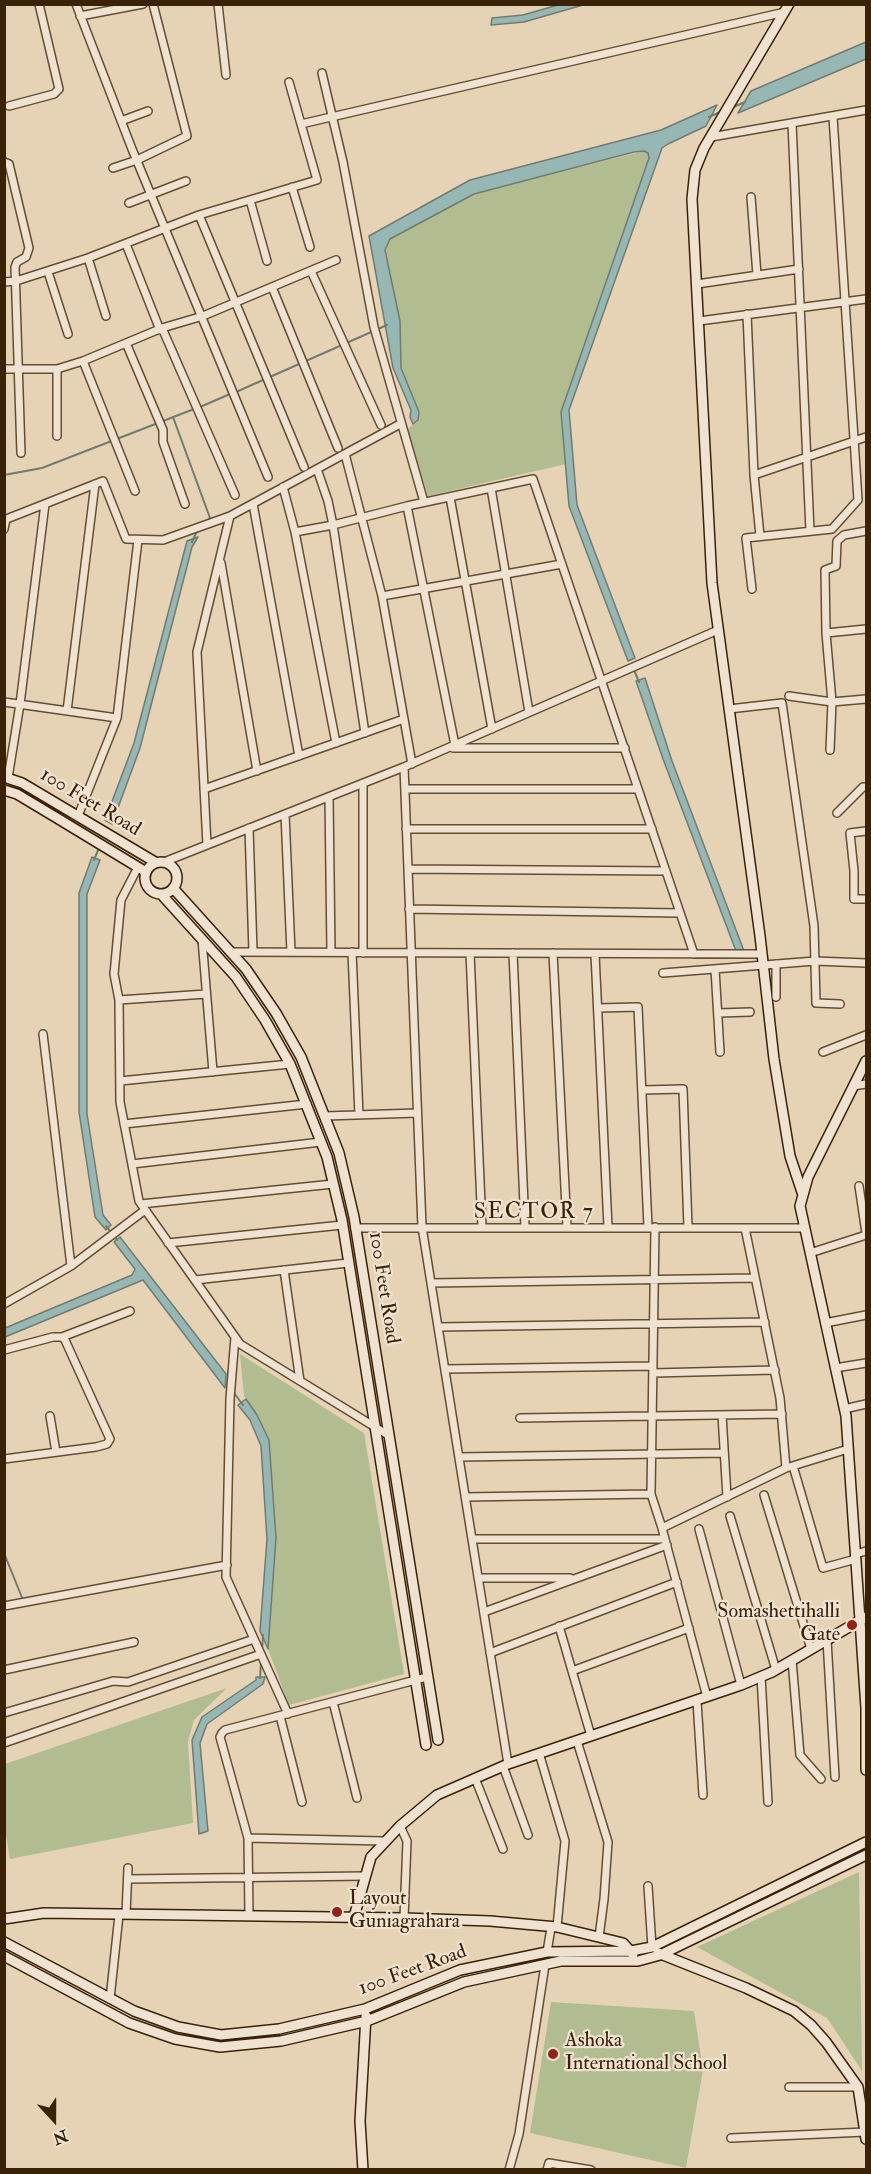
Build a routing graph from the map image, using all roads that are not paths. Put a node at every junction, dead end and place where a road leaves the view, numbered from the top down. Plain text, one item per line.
1 (39, 4) edge
2 (76, 4) edge
3 (95, 4) edge
4 (153, 4) edge
5 (218, 4) edge
6 (142, 5) edge
7 (787, 8) edge
8 (96, 13) junction
9 (80, 16) junction
10 (322, 73) dead end
11 (226, 75) dead end
12 (289, 82) dead end
13 (9, 106) dead end
14 (867, 110) edge
15 (147, 111) dead end
16 (332, 117) junction
17 (833, 117) junction
18 (121, 121) junction
19 (792, 123) junction
20 (301, 124) junction
21 (711, 137) junction
22 (137, 160) junction
23 (4, 162) edge
24 (113, 168) dead end
25 (186, 181) dead end
26 (292, 187) junction
27 (150, 194) junction
28 (750, 197) dead end
29 (250, 200) junction
30 (129, 203) dead end
31 (199, 215) junction
32 (165, 229) junction
33 (126, 244) junction
34 (310, 247) dead end
35 (88, 258) junction
36 (336, 260) dead end
37 (267, 261) dead end
38 (799, 269) junction
39 (311, 271) junction
40 (48, 272) junction
41 (757, 275) junction
42 (16, 281) junction
43 (4, 282) edge
44 (697, 284) junction
45 (272, 287) junction
46 (867, 299) edge
47 (846, 301) junction
48 (236, 302) junction
49 (800, 306) junction
50 (747, 314) junction
51 (106, 316) dead end
52 (202, 316) junction
53 (699, 321) junction
54 (161, 329) junction
55 (68, 334) dead end
56 (126, 344) junction
57 (83, 361) junction
58 (4, 369) edge
59 (17, 369) junction
60 (57, 369) junction
61 (400, 424) junction
62 (381, 425) dead end
63 (57, 436) dead end
64 (867, 437) edge
65 (855, 441) junction
66 (338, 448) dead end
67 (21, 453) dead end
68 (345, 454) junction
69 (807, 457) junction
70 (304, 466) dead end
71 (317, 469) junction
72 (754, 475) junction
73 (268, 477) dead end
74 (95, 484) junction
75 (283, 487) junction
76 (491, 488) junction
77 (135, 492) dead end
78 (235, 495) dead end
79 (450, 497) junction
80 (424, 502) junction
81 (45, 504) junction
82 (185, 504) dead end
83 (253, 504) junction
84 (407, 506) junction
85 (230, 516) junction
86 (363, 517) junction
87 (5, 520) edge
88 (333, 525) junction
89 (4, 529) edge
90 (295, 531) junction
91 (810, 531) junction
92 (867, 531) edge
93 (760, 536) junction
94 (138, 540) junction
95 (220, 561) junction
96 (562, 564) junction
97 (506, 574) junction
98 (465, 581) junction
99 (423, 589) junction
100 (752, 589) dead end
101 (382, 596) junction
102 (867, 629) edge
103 (718, 630) junction
104 (826, 633) junction
105 (602, 680) junction
106 (789, 696) dead end
107 (867, 699) edge
108 (4, 702) edge
109 (832, 702) junction
110 (20, 704) junction
111 (729, 709) junction
112 (68, 711) junction
113 (529, 712) junction
114 (117, 718) junction
115 (404, 719) junction
116 (492, 729) junction
117 (365, 733) junction
118 (336, 743) junction
119 (452, 746) junction
120 (625, 748) junction
121 (830, 750) dead end
122 (299, 756) junction
123 (412, 764) junction
124 (404, 767) junction
125 (257, 771) junction
126 (6, 777) edge
127 (363, 783) junction
128 (867, 787) edge
129 (204, 789) junction
130 (405, 789) junction
131 (638, 789) junction
132 (4, 790) edge
133 (329, 796) junction
134 (837, 813) dead end
135 (285, 814) junction
136 (78, 816) junction
137 (249, 828) junction
138 (406, 829) junction
139 (652, 829) junction
140 (867, 831) edge
141 (207, 844) junction
142 (159, 862) junction
143 (142, 869) junction
144 (408, 869) junction
145 (666, 871) junction
146 (173, 888) junction
147 (161, 894) junction
148 (867, 899) edge
149 (410, 909) junction
150 (680, 913) junction
151 (202, 939) junction
152 (230, 952) junction
153 (253, 952) junction
154 (291, 952) junction
155 (331, 952) junction
156 (352, 952) junction
157 (363, 952) junction
158 (411, 953) junction
159 (470, 953) junction
160 (513, 953) junction
161 (553, 953) junction
162 (595, 954) junction
163 (694, 954) junction
164 (763, 959) junction
165 (815, 961) junction
166 (867, 963) edge
167 (776, 964) junction
168 (715, 969) junction
169 (663, 973) dead end
170 (206, 994) junction
171 (777, 997) dead end
172 (119, 1000) junction
173 (840, 1004) dead end
174 (598, 1008) junction
175 (750, 1012) dead end
176 (718, 1013) junction
177 (43, 1034) dead end
178 (867, 1035) edge
179 (720, 1052) dead end
180 (823, 1053) dead end
181 (867, 1061) edge
182 (290, 1064) junction
183 (213, 1072) junction
184 (120, 1081) junction
185 (867, 1084) edge
186 (853, 1086) junction
187 (642, 1090) junction
188 (307, 1104) junction
189 (417, 1113) junction
190 (359, 1114) junction
191 (325, 1116) junction
192 (124, 1124) junction
193 (321, 1142) junction
194 (132, 1164) junction
195 (333, 1184) junction
196 (859, 1186) dead end
197 (803, 1195) junction
198 (143, 1207) junction
199 (342, 1225) junction
200 (422, 1227) junction
201 (482, 1227) junction
202 (525, 1227) junction
203 (567, 1227) junction
204 (608, 1227) junction
205 (652, 1227) junction
206 (688, 1227) junction
207 (745, 1227) junction
208 (356, 1228) junction
209 (804, 1228) junction
210 (867, 1234) edge
211 (168, 1243) junction
212 (810, 1253) junction
213 (348, 1263) junction
214 (71, 1266) junction
215 (284, 1270) junction
216 (755, 1278) junction
217 (654, 1279) junction
218 (195, 1280) junction
219 (431, 1283) junction
220 (4, 1304) edge
221 (130, 1311) dead end
222 (867, 1315) edge
223 (765, 1322) junction
224 (825, 1323) junction
225 (654, 1324) junction
226 (438, 1327) junction
227 (235, 1336) junction
228 (62, 1337) junction
229 (4, 1350) edge
230 (867, 1363) edge
231 (835, 1368) junction
232 (445, 1369) junction
233 (653, 1370) junction
234 (774, 1370) junction
235 (300, 1381) junction
236 (867, 1404) edge
237 (844, 1409) junction
238 (782, 1414) junction
239 (722, 1415) junction
240 (50, 1416) dead end
241 (652, 1416) junction
242 (520, 1418) dead end
243 (374, 1426) junction
244 (388, 1435) junction
245 (848, 1449) junction
246 (56, 1452) junction
247 (724, 1453) junction
248 (651, 1454) junction
249 (459, 1457) junction
250 (4, 1459) edge
251 (790, 1467) junction
252 (651, 1494) junction
253 (765, 1495) dead end
254 (465, 1497) junction
255 (727, 1497) junction
256 (730, 1516) dead end
257 (662, 1528) junction
258 (699, 1529) dead end
259 (472, 1539) junction
260 (666, 1542) junction
261 (867, 1551) edge
262 (856, 1557) junction
263 (227, 1565) junction
264 (478, 1578) junction
265 (576, 1578) junction
266 (677, 1582) junction
267 (4, 1606) edge
268 (484, 1612) junction
269 (864, 1619) edge
270 (559, 1626) junction
271 (689, 1628) junction
272 (827, 1640) junction
273 (134, 1642) dead end
274 (255, 1642) junction
275 (811, 1649) junction
276 (490, 1653) junction
277 (261, 1654) junction
278 (792, 1660) junction
279 (865, 1667) edge
280 (4, 1670) edge
281 (776, 1670) junction
282 (572, 1671) junction
283 (761, 1676) junction
284 (427, 1677) junction
285 (415, 1680) junction
286 (741, 1685) junction
287 (707, 1697) junction
288 (697, 1701) junction
289 (333, 1702) junction
290 (866, 1708) edge
291 (4, 1713) edge
292 (288, 1714) junction
293 (280, 1716) junction
294 (591, 1736) junction
295 (438, 1740) dead end
296 (577, 1741) junction
297 (4, 1743) edge
298 (426, 1745) dead end
299 (539, 1753) junction
300 (506, 1765) junction
301 (867, 1770) edge
302 (836, 1777) dead end
303 (475, 1778) junction
304 (821, 1779) dead end
305 (703, 1795) dead end
306 (357, 1798) dead end
307 (302, 1802) dead end
308 (768, 1802) dead end
309 (400, 1826) junction
310 (528, 1835) dead end
311 (248, 1838) junction
312 (384, 1841) junction
313 (867, 1842) edge
314 (503, 1849) dead end
315 (867, 1855) edge
316 (128, 1868) dead end
317 (247, 1876) junction
318 (365, 1876) junction
319 (128, 1879) junction
320 (648, 1886) dead end
321 (123, 1914) junction
322 (249, 1916) junction
323 (354, 1917) junction
324 (404, 1918) junction
325 (4, 1919) edge
326 (554, 1928) junction
327 (599, 1937) junction
328 (4, 1942) edge
329 (652, 1947) junction
330 (631, 1951) junction
331 (547, 1952) junction
332 (660, 1955) junction
333 (4, 1956) edge
334 (638, 1961) junction
335 (545, 1965) junction
336 (110, 1999) junction
337 (365, 2009) junction
338 (368, 2021) junction
339 (867, 2080) edge
340 (789, 2087) dead end
341 (858, 2087) junction
342 (866, 2135) edge
343 (731, 2138) dead end
344 (363, 2169) edge
345 (509, 2169) edge
346 (547, 2169) edge
347 (591, 2169) edge

1 - 13 street
2 - 9 street
3 - 8 street
4 - 22 street
5 - 11 street
6 - 8 street
7 - 16 street
7 - 21 main road
8 - 9 street
9 - 18 street
10 - 16 street
12 - 20 street
14 - 17 street
15 - 18 street
16 - 20 street
16 - 61 street
17 - 19 street
17 - 47 street
18 - 22 street
19 - 21 street
19 - 38 street
20 - 26 street
21 - 44 main road
22 - 24 street
22 - 27 street
23 - 42 street
25 - 27 street
26 - 29 street
26 - 34 street
27 - 30 street
27 - 32 street
28 - 41 street
29 - 31 street
29 - 37 street
31 - 32 street
31 - 48 street
32 - 33 street
32 - 52 street
33 - 35 street
33 - 54 street
35 - 40 street
35 - 51 street
36 - 39 street
38 - 41 street
38 - 49 street
39 - 45 street
39 - 62 street
40 - 42 street
40 - 55 street
41 - 44 street
42 - 43 street
42 - 59 street
44 - 53 main road
45 - 48 street
45 - 66 street
46 - 47 street
47 - 49 street
47 - 65 street
48 - 52 street
48 - 70 street
49 - 50 street
49 - 69 street
50 - 53 street
50 - 72 street
52 - 54 street
52 - 73 street
53 - 103 main road
54 - 56 street
54 - 78 street
56 - 57 street
56 - 82 street
57 - 60 street
57 - 77 street
58 - 59 street
59 - 60 street
59 - 67 street
60 - 63 street
61 - 68 street
61 - 80 street
64 - 65 street
65 - 69 street
65 - 91 street
68 - 71 street
68 - 86 street
69 - 72 street
69 - 91 street
71 - 75 street
71 - 88 street
72 - 93 street
74 - 81 street
74 - 94 street
74 - 112 street
75 - 83 street
75 - 90 street
76 - 79 street
76 - 96 street
76 - 97 street
79 - 80 street
79 - 98 street
80 - 84 street
81 - 87 street
81 - 110 street
83 - 85 street
83 - 122 street
84 - 86 street
84 - 99 street
85 - 94 street
85 - 95 street
86 - 88 street
86 - 101 street
87 - 89 street
88 - 90 street
88 - 117 street
90 - 118 street
91 - 93 street
92 - 104 street
93 - 100 street
94 - 114 street
95 - 125 street
95 - 129 street
96 - 97 street
96 - 105 street
97 - 98 street
97 - 113 street
98 - 99 street
98 - 116 street
99 - 101 street
99 - 119 street
101 - 115 street
102 - 104 street
103 - 105 street
103 - 111 main road
104 - 109 street
105 - 113 street
105 - 120 street
106 - 109 street
107 - 109 street
108 - 110 street
109 - 121 street
110 - 112 street
110 - 126 street
111 - 164 main road
111 - 165 street
112 - 114 street
113 - 116 street
114 - 136 street
115 - 117 street
115 - 123 street
116 - 119 street
117 - 118 street
118 - 122 street
119 - 120 street
119 - 123 street
120 - 131 street
122 - 125 street
123 - 124 street
124 - 127 street
124 - 130 street
125 - 129 street
126 - 136 main road, 100 Feet Road
127 - 133 street
127 - 157 street
128 - 134 street
129 - 141 street
130 - 131 street
130 - 138 street
131 - 139 street
132 - 143 main road, 100 Feet Road
133 - 135 street
133 - 155 street
135 - 137 street
135 - 154 street
136 - 142 main road, 100 Feet Road
137 - 141 street
137 - 153 street
138 - 139 street
138 - 144 street
139 - 145 street
140 - 148 street
141 - 142 street
142 - 143 main road, 100 Feet Road
142 - 146 main road, 100 Feet Road
143 - 147 main road, 100 Feet Road
143 - 172 street
144 - 145 street
144 - 149 street
145 - 150 street
146 - 147 main road
146 - 152 main road, 100 Feet Road
147 - 151 main road, 100 Feet Road
149 - 150 street
149 - 158 street
150 - 163 street
151 - 170 street
151 - 182 main road, 100 Feet Road
152 - 153 street
152 - 191 main road, 100 Feet Road
153 - 154 street
154 - 155 street
155 - 156 street
156 - 157 street
156 - 190 street
157 - 158 street
158 - 159 street
158 - 189 street
159 - 160 street
159 - 201 street
160 - 161 street
160 - 202 street
161 - 162 street
161 - 203 street
162 - 163 street
162 - 174 street
163 - 164 street
164 - 167 street
164 - 168 street
164 - 197 main road
165 - 166 street
165 - 167 street
165 - 173 street
167 - 171 street
168 - 169 street
168 - 176 street
170 - 172 street
170 - 183 street
172 - 184 street
174 - 187 street
174 - 204 street
175 - 176 street
176 - 179 street
177 - 214 street
178 - 180 street
181 - 186 main road
182 - 183 street
182 - 188 main road, 100 Feet Road
183 - 184 street
184 - 192 street
185 - 186 street
186 - 197 main road
187 - 205 street
187 - 206 street
188 - 192 street
188 - 193 main road, 100 Feet Road
189 - 190 street
189 - 200 street
190 - 191 street
191 - 208 main road, 100 Feet Road
192 - 194 street
193 - 194 street
193 - 195 main road, 100 Feet Road
194 - 198 street
195 - 198 street
195 - 199 main road, 100 Feet Road
196 - 210 street
197 - 209 main road
198 - 211 street
198 - 214 street
199 - 211 street
199 - 213 main road, 100 Feet Road
200 - 201 street
200 - 208 street
200 - 219 street
201 - 202 street
202 - 203 street
203 - 204 street
204 - 205 street
205 - 206 street
205 - 217 street
206 - 207 street
207 - 209 street
207 - 216 street
208 - 244 main road, 100 Feet Road
209 - 212 main road
210 - 212 street
211 - 218 street
212 - 224 main road
213 - 215 street
213 - 243 main road, 100 Feet Road
214 - 220 street
215 - 218 street
215 - 235 street
216 - 217 street
216 - 223 street
217 - 219 street
217 - 225 street
218 - 227 street
219 - 226 street
221 - 228 street
222 - 224 street
223 - 225 street
223 - 234 street
224 - 231 main road
225 - 226 street
225 - 233 street
226 - 232 street
227 - 235 street
227 - 263 street
228 - 229 street
228 - 246 street
230 - 231 street
231 - 237 main road
232 - 233 street
232 - 249 street
233 - 234 street
233 - 241 street
234 - 238 street
235 - 243 street
236 - 237 street
237 - 245 main road
238 - 239 street
238 - 251 street
239 - 241 street
239 - 247 street
240 - 246 street
241 - 242 street
241 - 248 street
243 - 244 street
243 - 285 main road, 100 Feet Road
244 - 284 main road, 100 Feet Road
245 - 251 street
245 - 262 main road
246 - 250 street
247 - 248 street
247 - 255 street
248 - 249 street
248 - 252 street
249 - 254 street
251 - 255 street
251 - 262 street
252 - 254 street
252 - 257 street
253 - 275 street
254 - 259 street
255 - 257 street
256 - 281 street
257 - 260 street
258 - 286 street
259 - 260 street
259 - 264 street
260 - 265 street
260 - 266 street
261 - 262 street
262 - 269 main road
263 - 267 street
263 - 274 street
264 - 265 street
264 - 268 street
265 - 268 street
266 - 270 street
266 - 271 street
268 - 276 street
269 - 272 main road
269 - 279 main road
270 - 276 street
270 - 282 street
271 - 282 street
271 - 287 street
272 - 275 main road
272 - 302 street
273 - 280 street
274 - 277 street
274 - 291 street
275 - 278 main road
276 - 300 street
277 - 292 street
277 - 297 street
278 - 281 main road
278 - 304 street
279 - 290 main road
281 - 283 main road
282 - 294 street
283 - 286 main road
283 - 308 street
284 - 285 street
284 - 295 main road, 100 Feet Road
285 - 289 street
285 - 298 main road, 100 Feet Road
286 - 287 main road
287 - 288 main road
288 - 294 main road
288 - 305 street
289 - 292 street
289 - 306 street
290 - 301 main road
292 - 293 street
293 - 307 street
293 - 311 street
294 - 296 main road
296 - 299 main road
296 - 327 street
299 - 300 main road
299 - 326 street
300 - 303 main road
300 - 310 street
303 - 309 main road
303 - 314 street
309 - 312 main road
309 - 324 street
311 - 312 street
311 - 317 street
312 - 318 main road
313 - 329 main road, 100 Feet Road
315 - 332 main road, 100 Feet Road
316 - 319 street
317 - 318 street
317 - 319 street
317 - 322 street
318 - 323 main road
319 - 321 street
320 - 329 street
321 - 322 main road
321 - 325 main road
321 - 336 street
322 - 323 main road
323 - 324 main road
324 - 326 main road
326 - 327 main road
326 - 331 street
327 - 330 main road
328 - 336 main road, 100 Feet Road
329 - 330 main road, 100 Feet Road
329 - 332 main road
330 - 331 main road, 100 Feet Road
330 - 334 main road
331 - 337 main road, 100 Feet Road
332 - 334 main road, 100 Feet Road
332 - 341 main road
333 - 338 main road, 100 Feet Road
334 - 335 main road, 100 Feet Road
335 - 338 main road, 100 Feet Road
335 - 345 street
336 - 337 main road, 100 Feet Road
337 - 338 main road
338 - 344 main road
339 - 341 main road
340 - 341 street
341 - 342 main road
342 - 343 street
346 - 347 street

